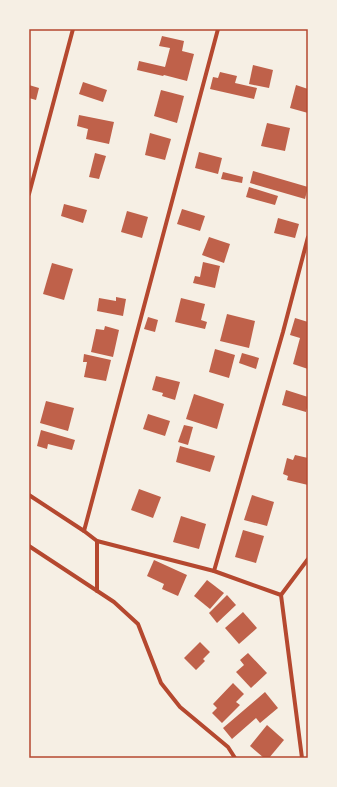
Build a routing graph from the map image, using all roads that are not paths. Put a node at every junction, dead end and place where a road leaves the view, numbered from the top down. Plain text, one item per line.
1 (73, 29) edge
2 (218, 29) edge
3 (29, 194) edge
4 (308, 237) edge
5 (29, 495) edge
6 (84, 531) junction
7 (97, 541) junction
8 (29, 546) edge
9 (308, 559) edge
10 (214, 571) junction
11 (97, 591) junction
12 (281, 595) junction
13 (235, 758) edge
14 (302, 758) edge

1 - 3 street
2 - 6 street
4 - 10 street
5 - 6 street
6 - 7 street
7 - 10 street
7 - 11 street
8 - 11 street
9 - 12 street
10 - 12 street
11 - 13 street
12 - 14 street

